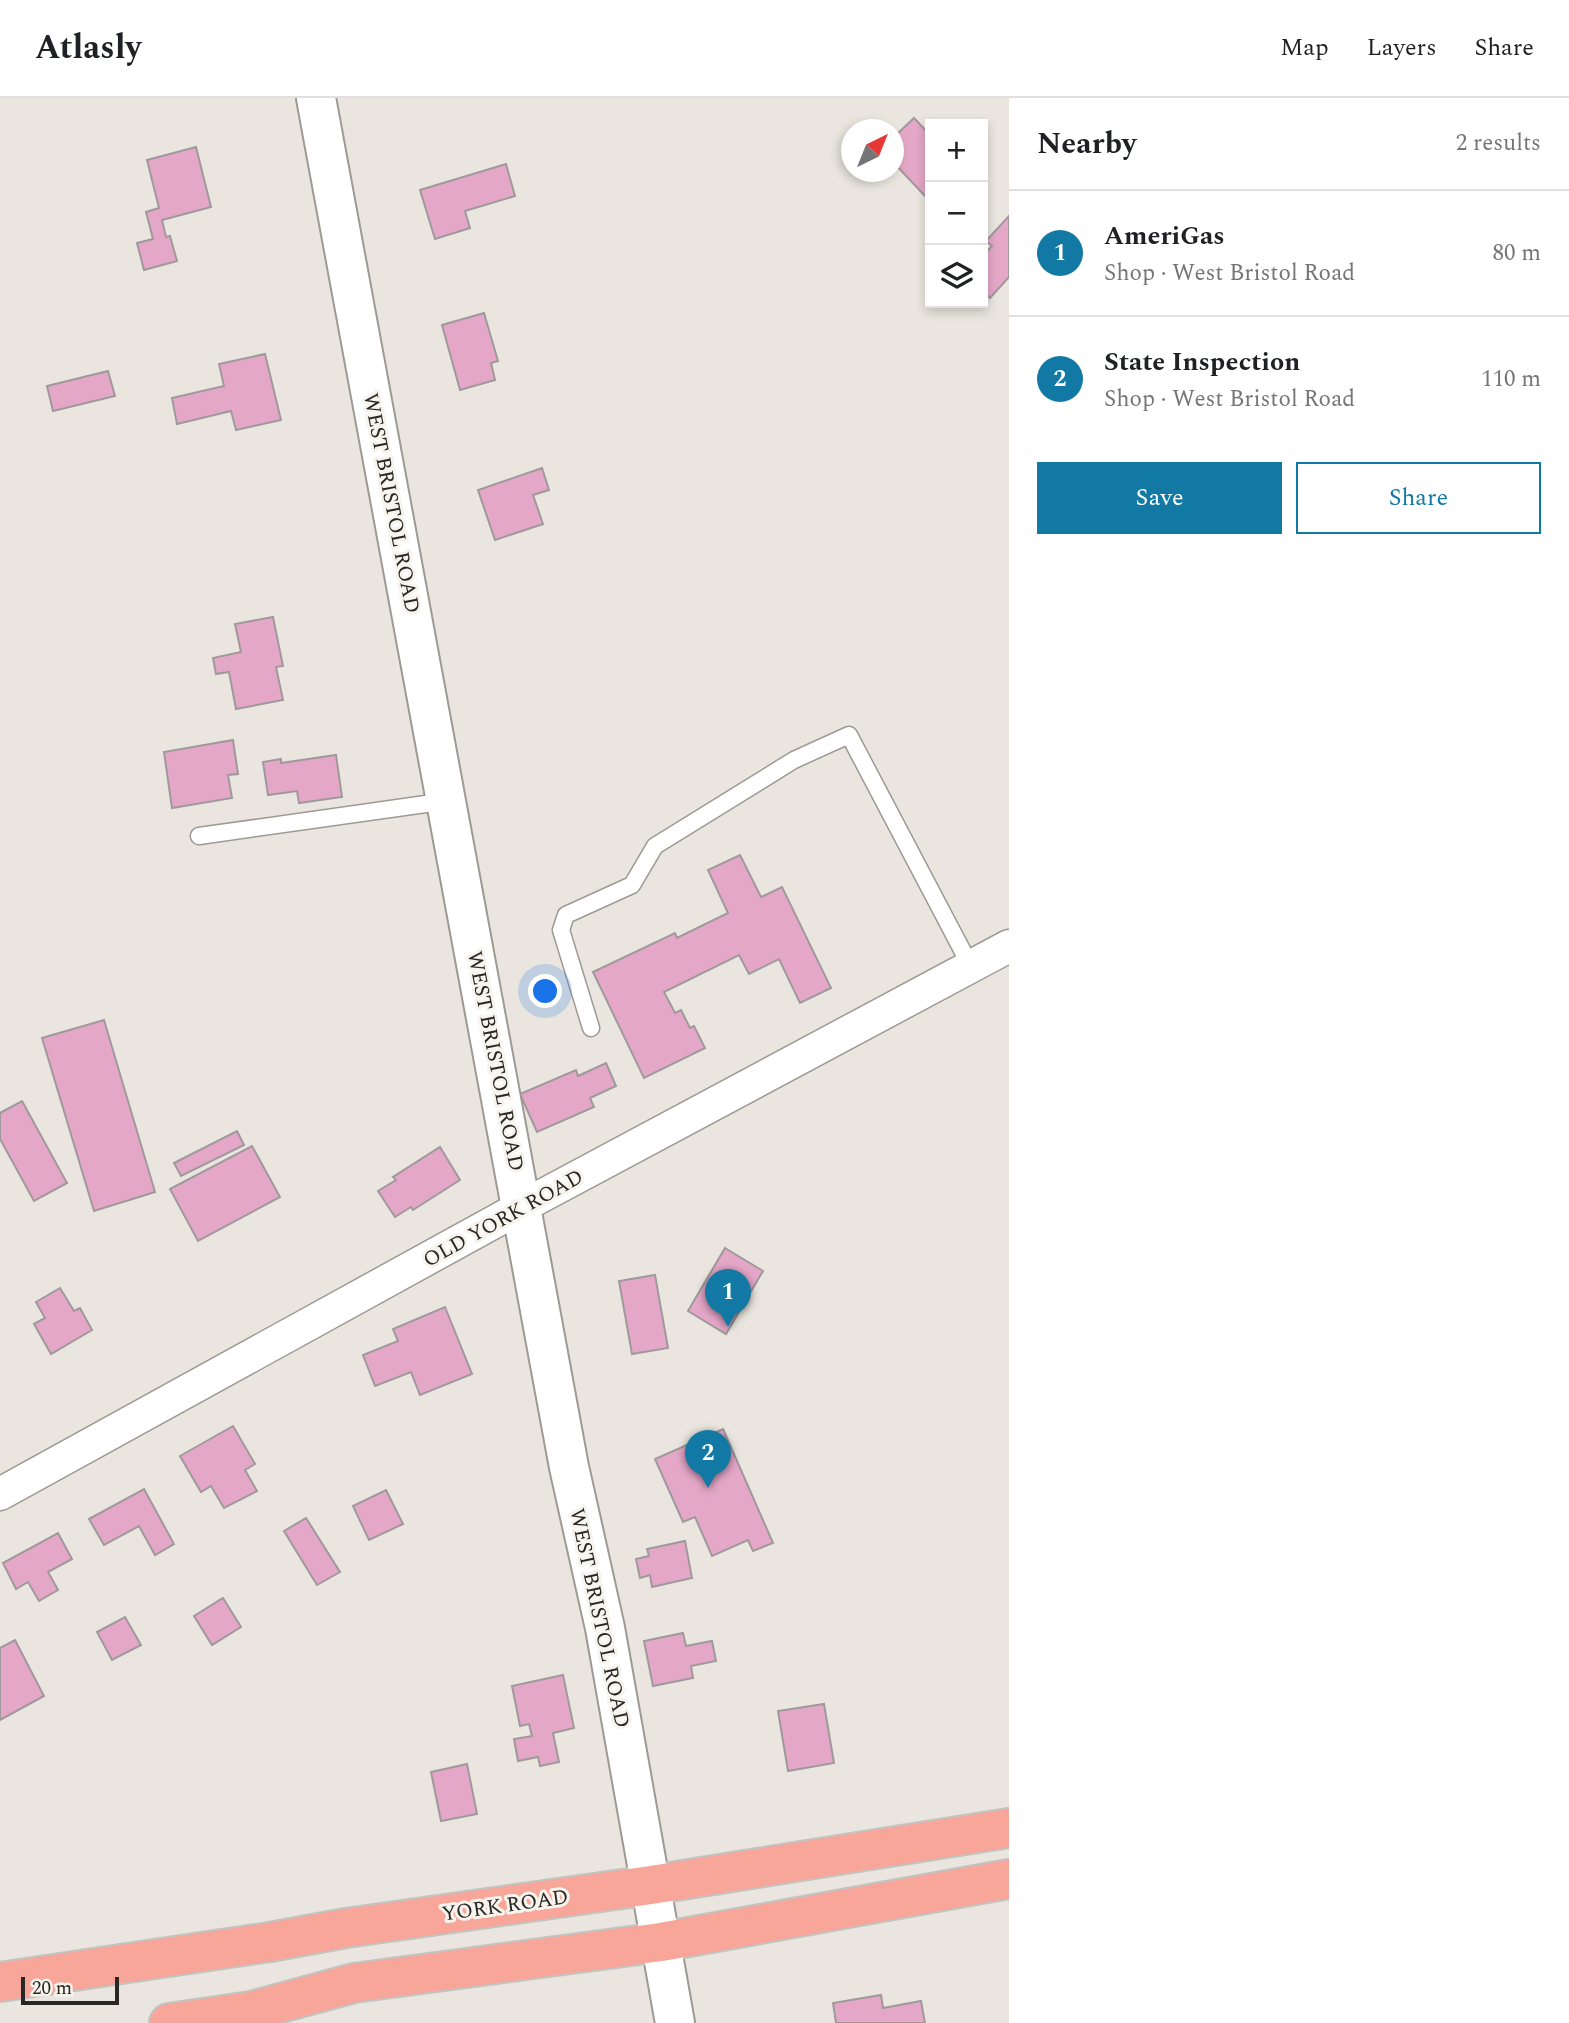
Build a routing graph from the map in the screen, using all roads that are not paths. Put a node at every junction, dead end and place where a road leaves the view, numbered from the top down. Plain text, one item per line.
1 (316, 98) edge
2 (447, 801) junction
3 (199, 836) dead end
4 (1009, 946) edge
5 (971, 967) junction
6 (591, 1028) dead end
7 (523, 1206) junction
8 (0, 1494) edge
9 (1009, 1828) edge
10 (1009, 1879) edge
11 (651, 1885) junction
12 (661, 1941) junction
13 (0, 1982) edge
14 (169, 2023) edge
15 (675, 2023) edge

1 - 2 main road, WEST BRISTOL ROAD
2 - 3 lane
2 - 7 main road, WEST BRISTOL ROAD
4 - 5 street, OLD YORK ROAD
5 - 6 lane
5 - 7 street, OLD YORK ROAD
7 - 8 street, OLD YORK ROAD
7 - 11 main road, WEST BRISTOL ROAD
9 - 11 highway, YORK ROAD
10 - 12 highway
11 - 12 main road, WEST BRISTOL ROAD
11 - 13 highway, YORK ROAD
12 - 14 highway
12 - 15 main road, WEST BRISTOL ROAD

